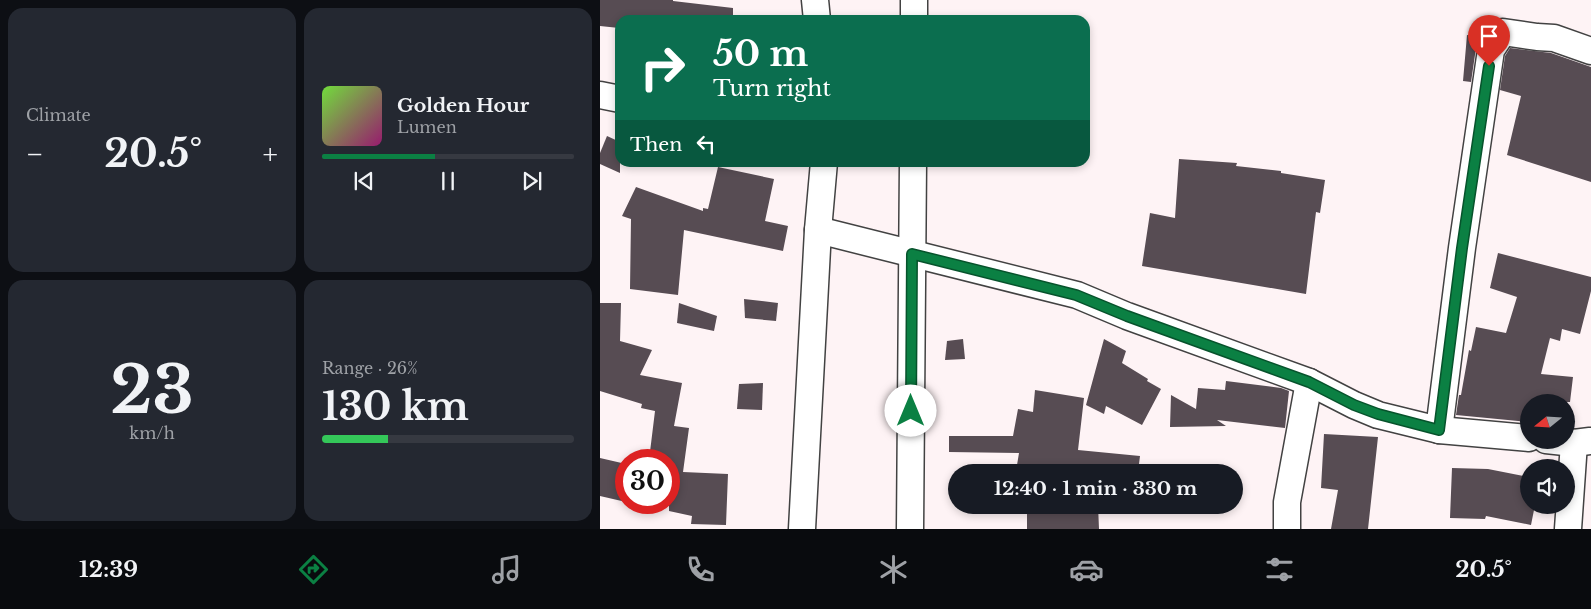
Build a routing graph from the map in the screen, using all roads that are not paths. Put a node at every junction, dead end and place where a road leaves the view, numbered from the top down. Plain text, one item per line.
1 (815, 0) edge
2 (914, 0) edge
3 (816, 15) edge
4 (914, 15) edge
5 (1591, 51) edge
6 (600, 95) edge
7 (615, 98) edge
8 (824, 167) edge
9 (913, 167) edge
10 (818, 230) junction
11 (912, 254) junction
12 (1309, 382) junction
13 (1439, 430) junction
14 (1520, 437) edge
15 (1582, 442) edge
16 (802, 529) edge
17 (910, 529) edge
18 (1287, 529) edge
19 (1568, 529) edge

1 - 3 street
2 - 4 street
5 - 13 street
6 - 7 street
8 - 10 street
9 - 11 street
10 - 11 street
10 - 16 street
11 - 12 street
11 - 17 street
12 - 13 street
12 - 18 street
13 - 14 street
15 - 19 street

